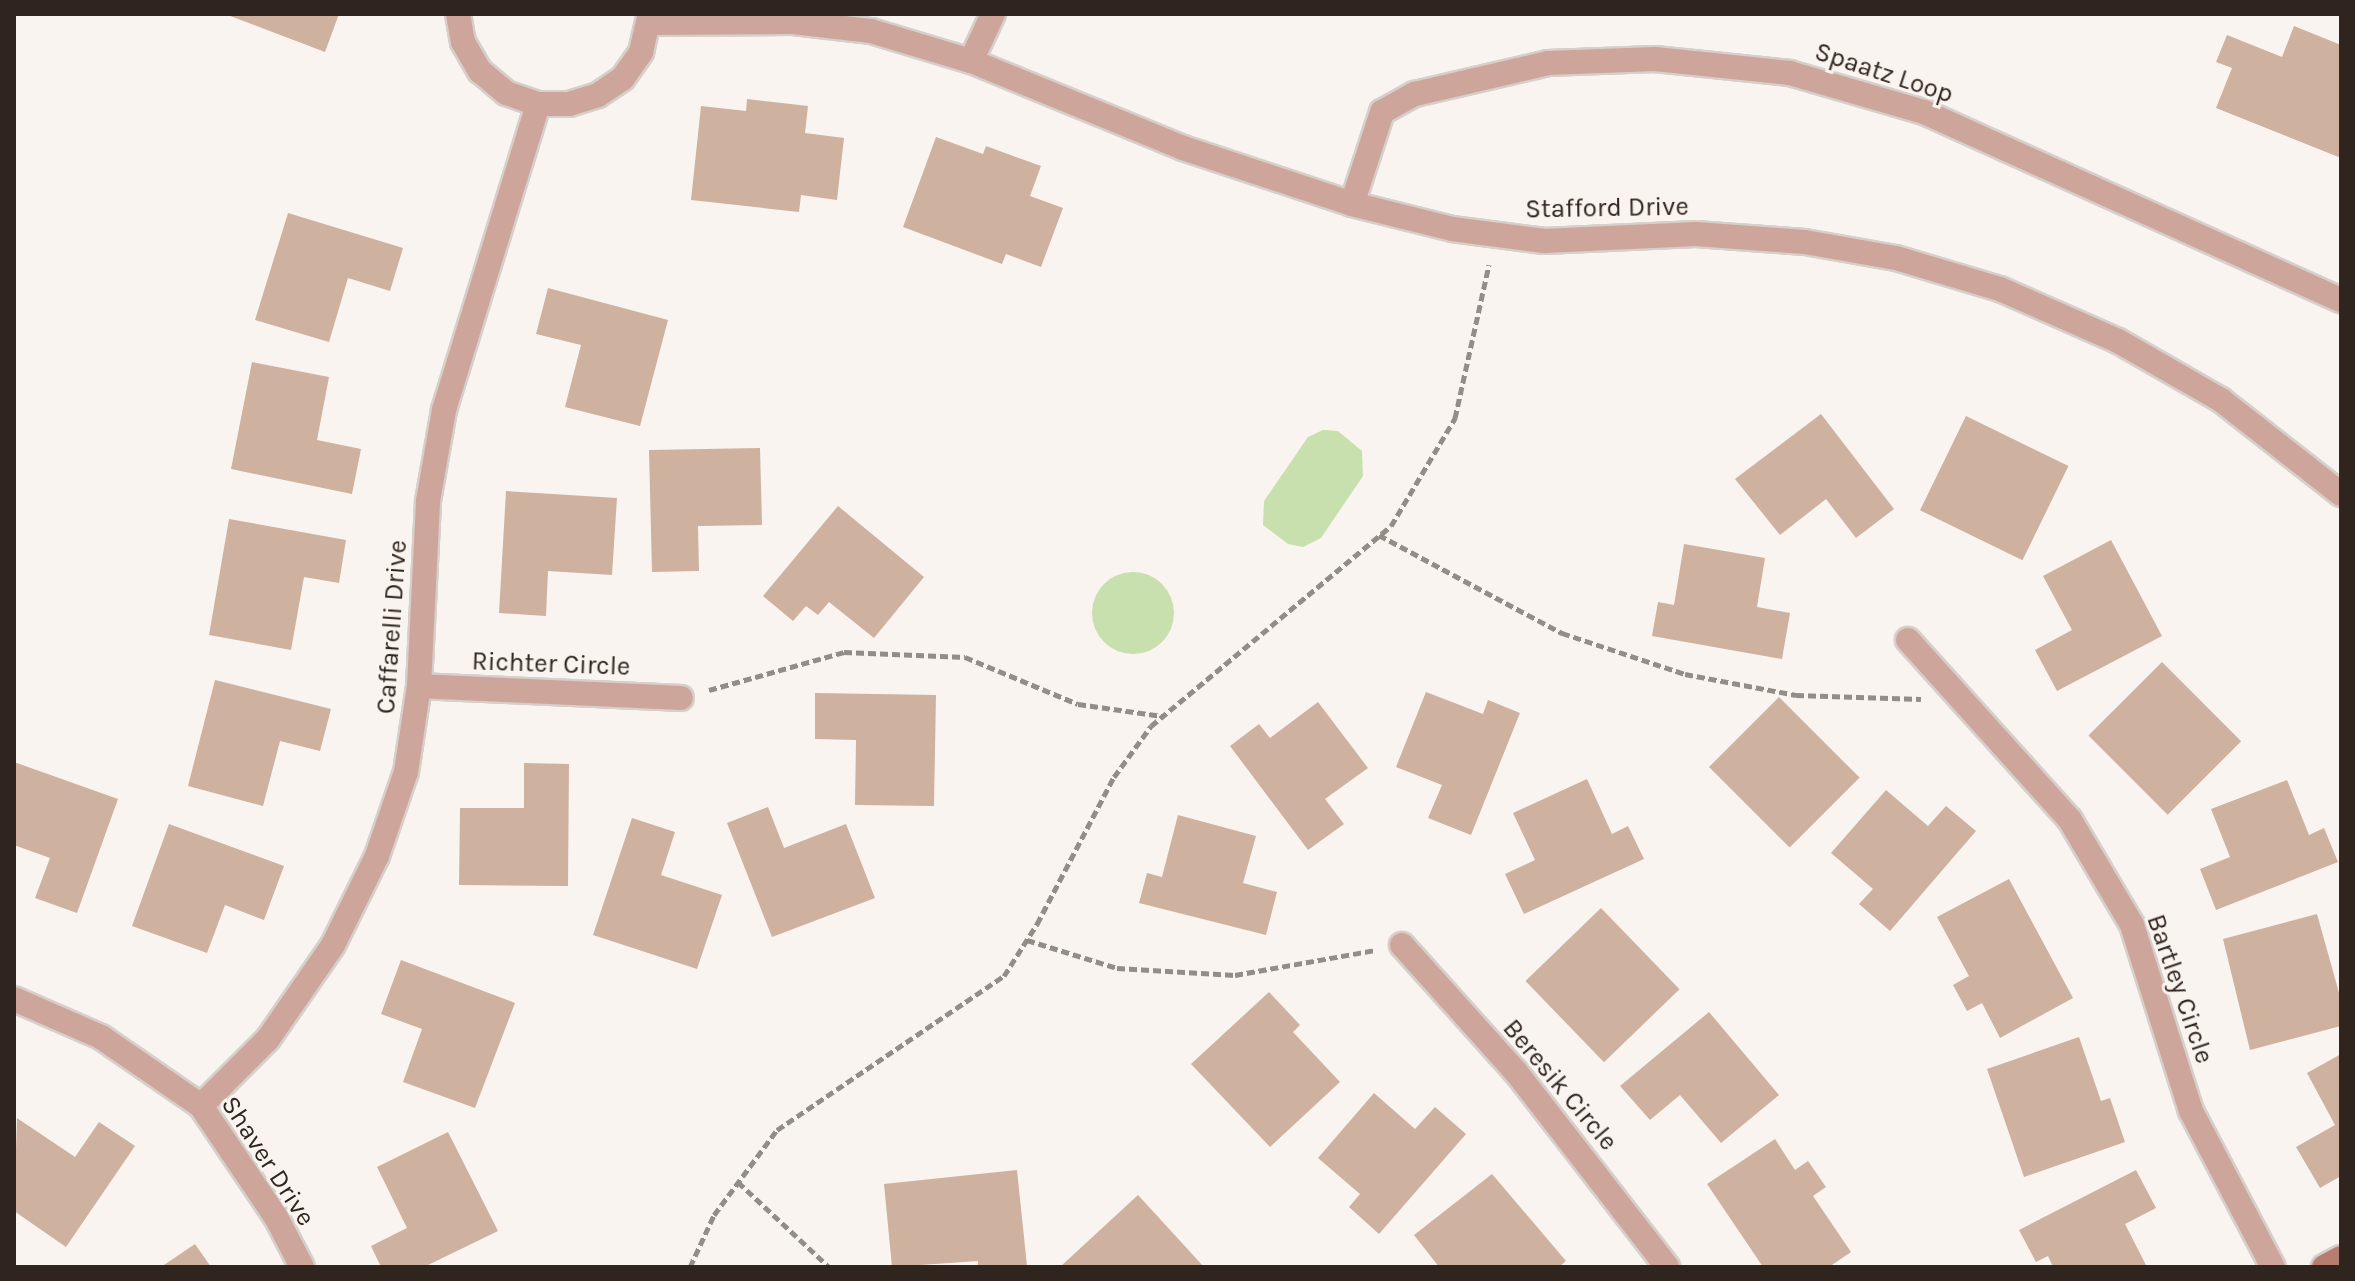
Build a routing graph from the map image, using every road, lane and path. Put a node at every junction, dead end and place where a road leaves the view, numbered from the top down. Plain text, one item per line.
1 (458, 14) edge
2 (993, 14) edge
3 (650, 18) edge
4 (971, 61) junction
5 (538, 104) junction
6 (1352, 204) junction
7 (1496, 234) junction
8 (2341, 300) edge
9 (2341, 494) edge
10 (1379, 535) junction
11 (1908, 640) dead end
12 (419, 686) junction
13 (681, 698) joint
14 (1962, 701) junction
15 (1162, 716) junction
16 (1027, 940) junction
17 (1402, 945) joint
18 (14, 999) edge
19 (201, 1106) junction
20 (738, 1182) junction
21 (2341, 1258) edge
22 (302, 1267) edge
23 (690, 1267) edge
24 (829, 1267) edge
25 (1667, 1267) edge
26 (2273, 1267) edge
27 (2324, 1267) edge

1 - 5 street
2 - 4 street
3 - 4 street, Stafford Drive
3 - 5 street
4 - 6 street, Stafford Drive
5 - 12 street, Caffarelli Drive
6 - 7 street, Stafford Drive
6 - 8 street, Spaatz Loop
7 - 9 street, Stafford Drive
7 - 10 path
10 - 14 path
10 - 15 path
11 - 14 street, Bartley Circle
12 - 13 street, Richter Circle
12 - 19 street, Caffarelli Drive
13 - 15 path
14 - 26 street, Bartley Circle
15 - 16 path
16 - 17 path
16 - 20 path
17 - 25 street, Beresik Circle
18 - 19 street, Shaver Drive
19 - 22 street, Shaver Drive
20 - 23 path
20 - 24 path
21 - 27 street

